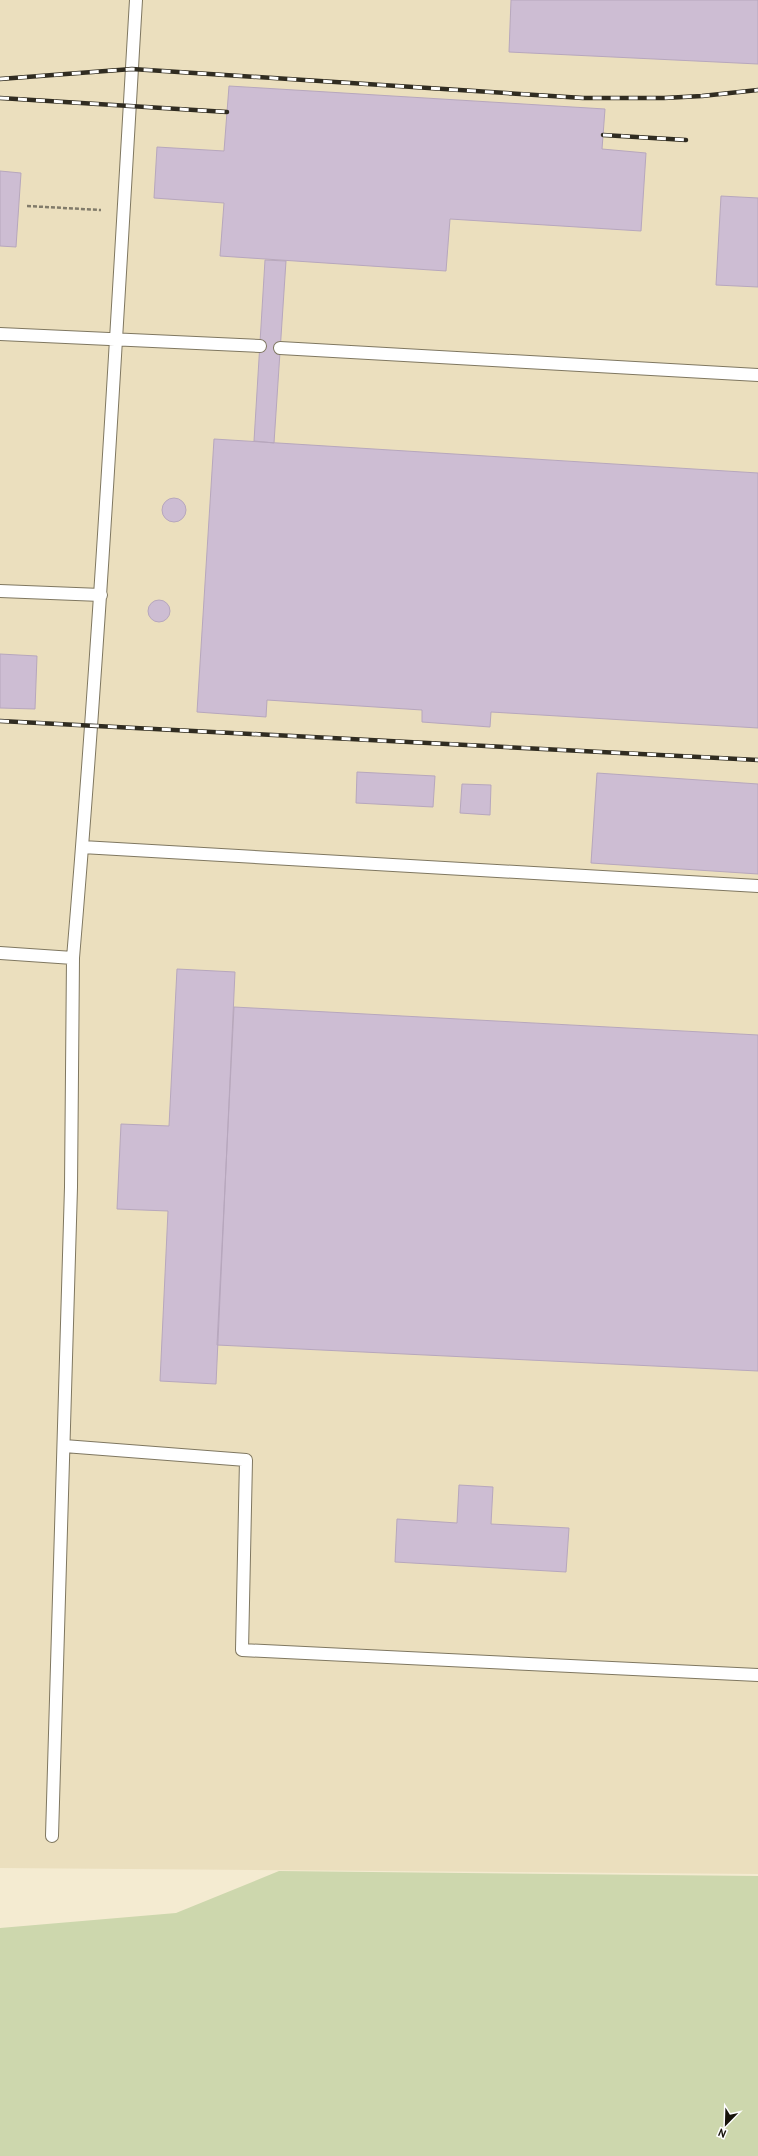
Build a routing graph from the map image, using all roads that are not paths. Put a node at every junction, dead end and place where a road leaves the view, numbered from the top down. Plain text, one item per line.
1 (136, 0) edge
2 (0, 334) edge
3 (116, 338) junction
4 (260, 346) dead end
5 (280, 348) dead end
6 (758, 375) edge
7 (0, 591) edge
8 (101, 595) junction
9 (82, 848) junction
10 (758, 886) edge
11 (0, 953) edge
12 (73, 958) junction
13 (64, 1446) junction
14 (758, 1675) edge
15 (52, 1836) dead end

1 - 3 lane
2 - 3 lane
3 - 4 lane
3 - 8 lane
5 - 6 lane
7 - 8 lane
8 - 9 lane
9 - 10 lane
9 - 12 lane
11 - 12 lane
12 - 13 lane
13 - 14 lane
13 - 15 lane

